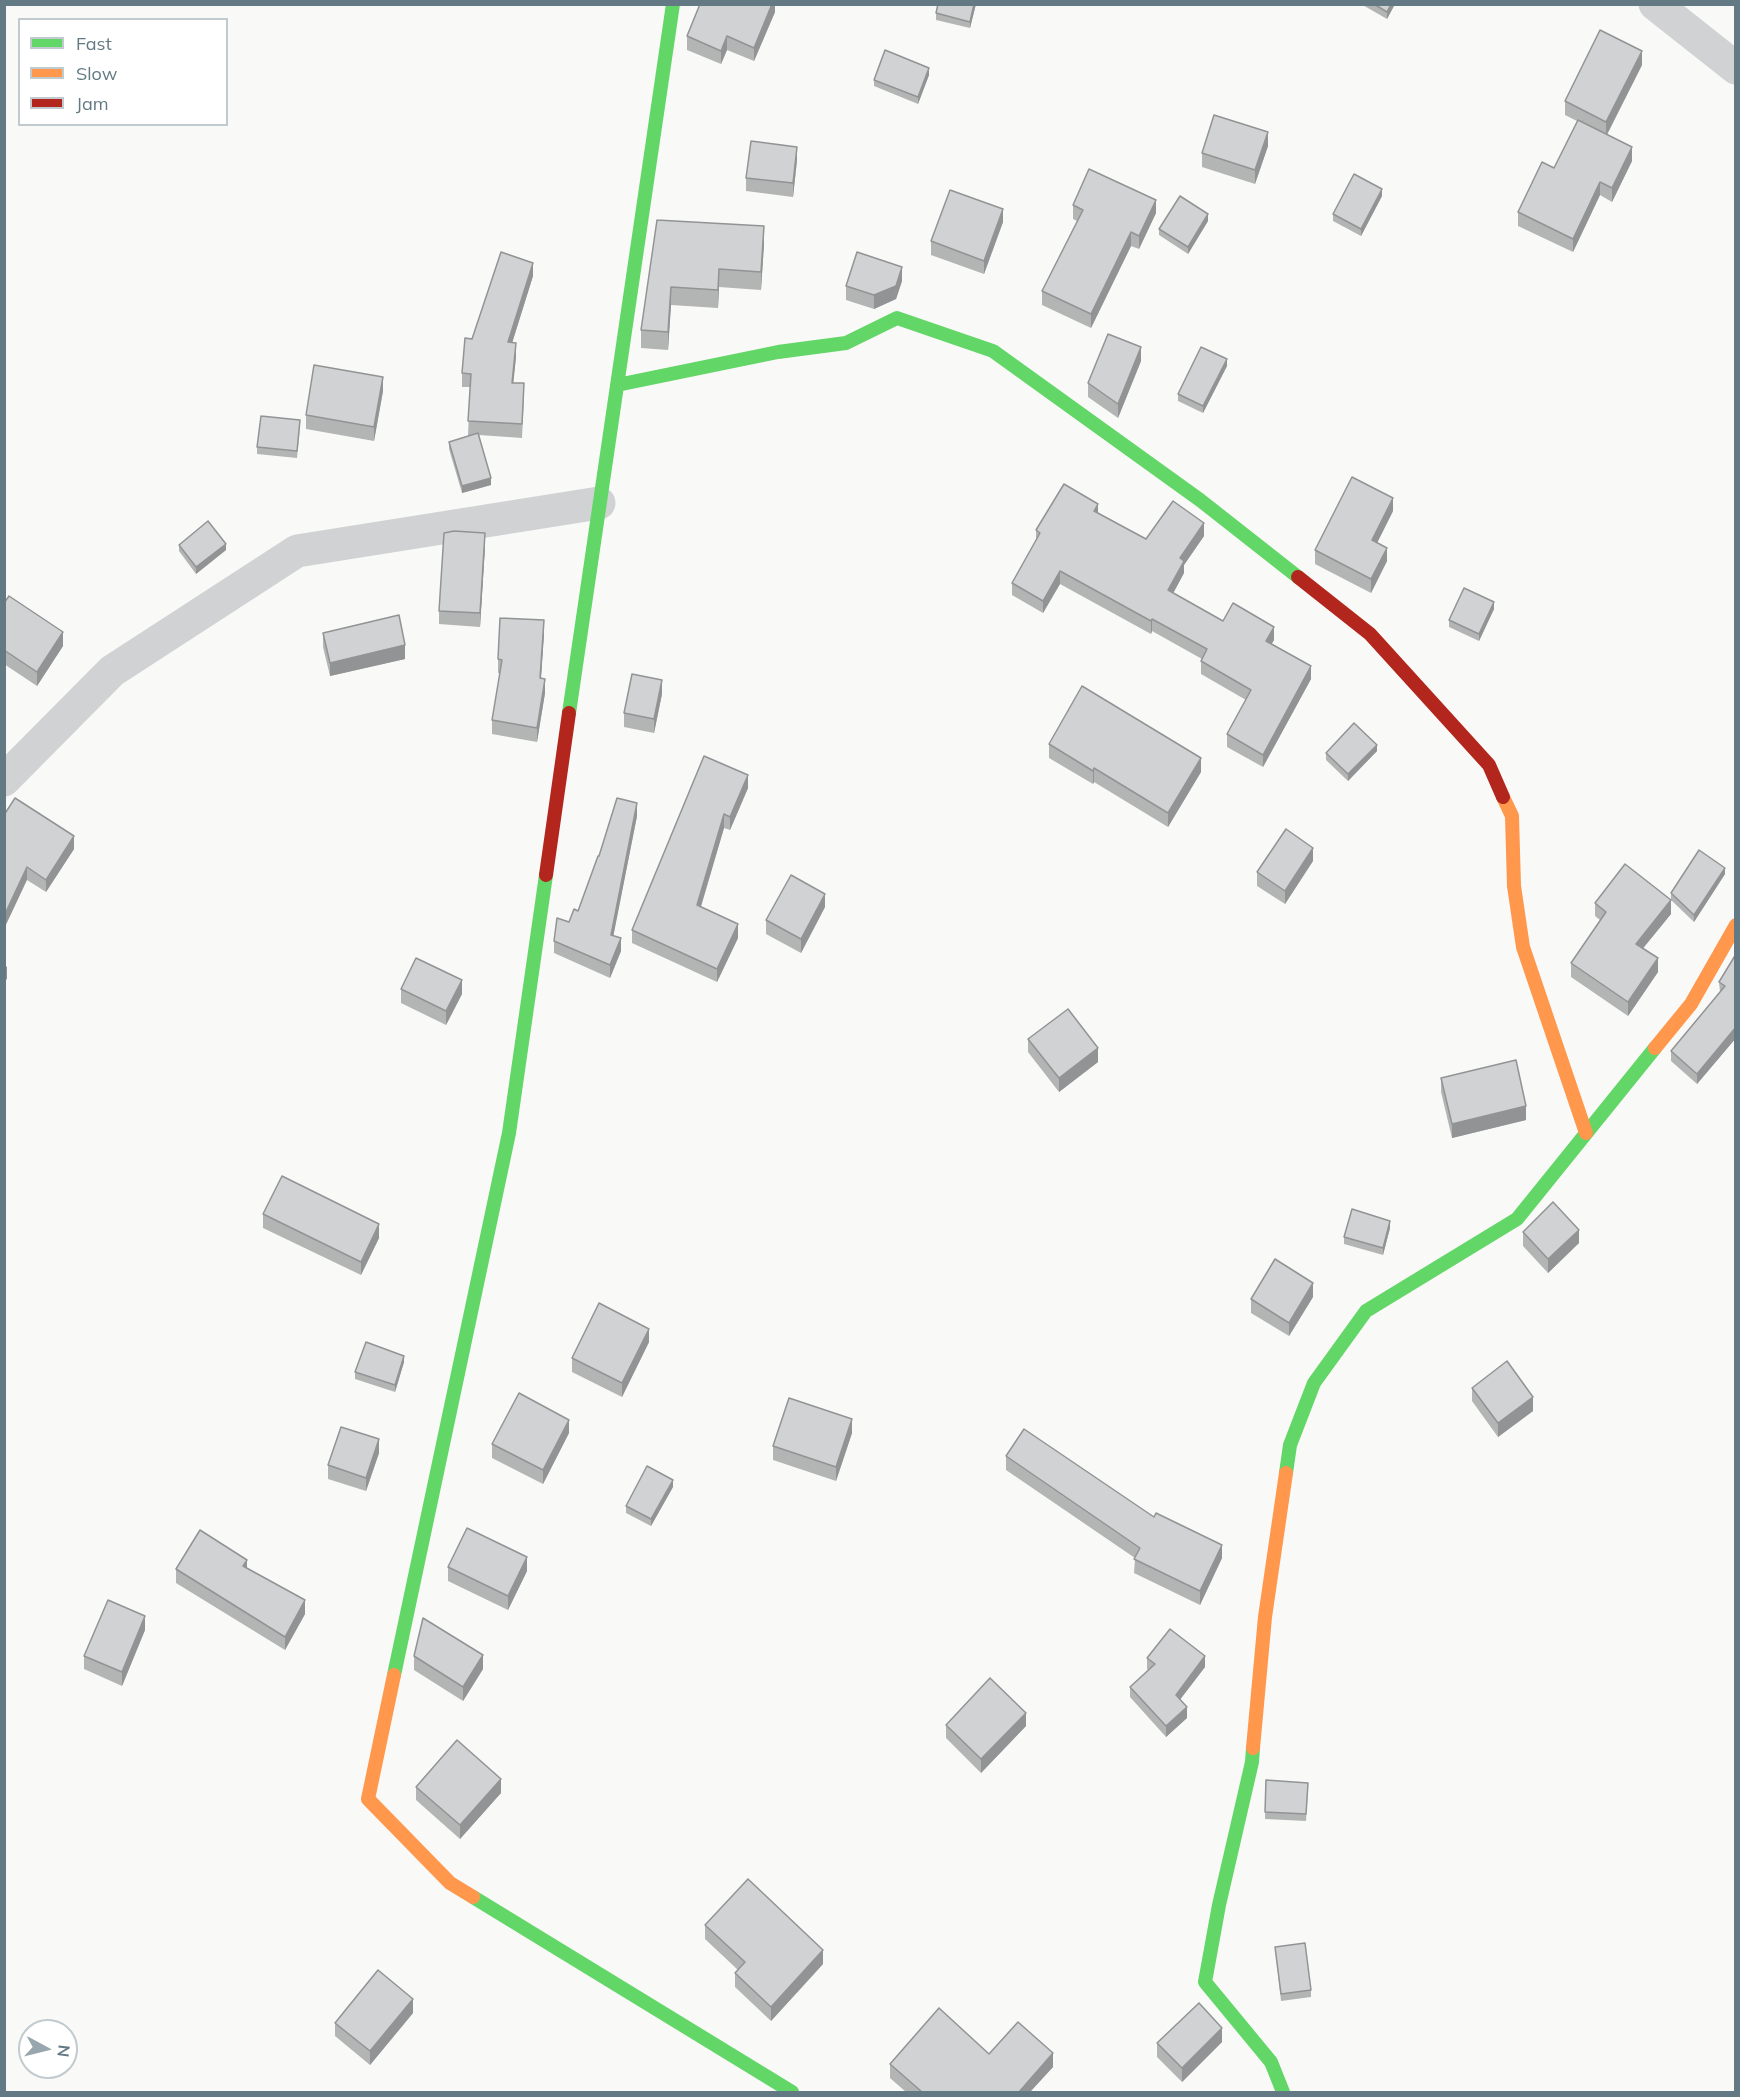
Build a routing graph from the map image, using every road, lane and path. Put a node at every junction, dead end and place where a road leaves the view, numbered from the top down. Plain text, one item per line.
1 (673, 4) edge
2 (1655, 4) edge
3 (1736, 68) edge
4 (617, 385) junction
5 (599, 503) junction
6 (4, 780) edge
7 (1736, 925) edge
8 (1587, 1133) junction
9 (792, 2092) edge
10 (1283, 2092) edge

1 - 4 street
2 - 3 street
4 - 5 street
4 - 8 street
5 - 6 street
5 - 9 street
7 - 8 street
8 - 10 street

